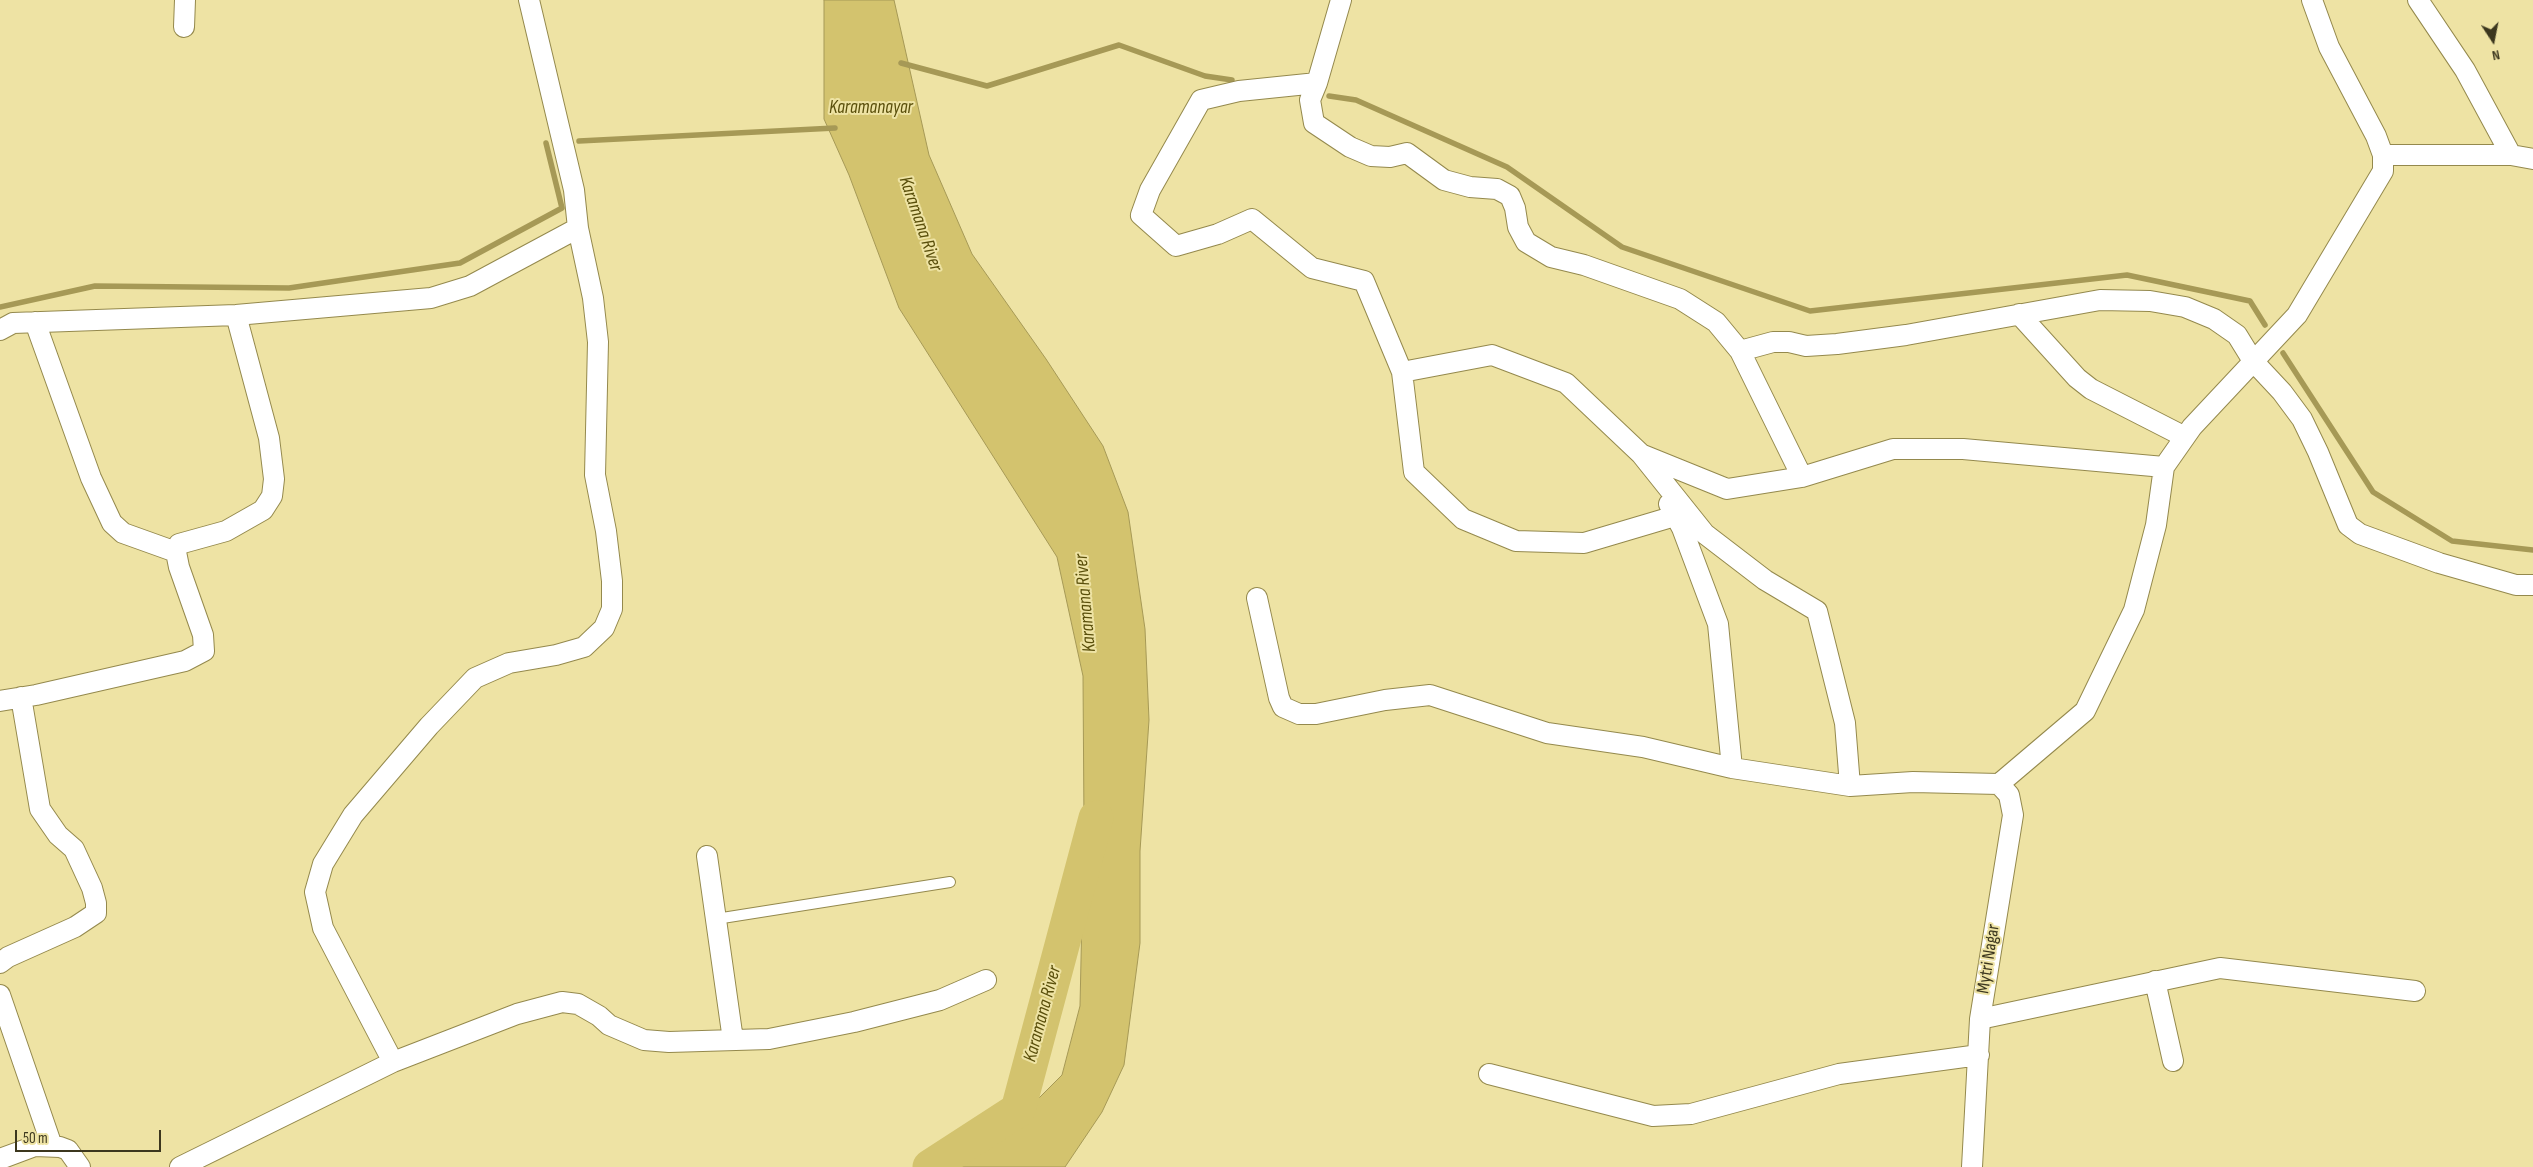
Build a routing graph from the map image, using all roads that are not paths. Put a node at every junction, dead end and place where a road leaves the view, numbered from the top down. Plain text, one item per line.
1 (186, 0) edge
2 (529, 0) edge
3 (1341, 0) edge
4 (2312, 0) edge
5 (2418, 0) edge
6 (184, 27) dead end
7 (1317, 83) junction
8 (2384, 155) junction
9 (2511, 155) junction
10 (2533, 158) edge
11 (578, 228) junction
12 (2019, 314) junction
13 (236, 315) junction
14 (35, 322) junction
15 (0, 330) edge
16 (1740, 351) junction
17 (2253, 361) junction
18 (1402, 372) junction
19 (2185, 437) junction
20 (1641, 454) junction
21 (2164, 467) junction
22 (1802, 476) junction
23 (1675, 516) junction
24 (176, 552) junction
25 (2533, 585) edge
26 (1257, 598) dead end
27 (22, 697) junction
28 (0, 700) edge
29 (1732, 768) junction
30 (1999, 784) junction
31 (1850, 786) junction
32 (707, 856) dead end
33 (950, 882) dead end
34 (716, 919) junction
35 (0, 964) edge
36 (986, 980) dead end
37 (2155, 981) junction
38 (2415, 991) dead end
39 (0, 995) edge
40 (1980, 1020) junction
41 (733, 1040) junction
42 (1979, 1054) junction
43 (2173, 1061) dead end
44 (393, 1062) junction
45 (1490, 1074) dead end
46 (52, 1146) junction
47 (0, 1158) edge
48 (80, 1167) edge
49 (180, 1167) edge
50 (1972, 1167) edge

1 - 6 street
2 - 11 street
3 - 7 street
4 - 8 street
5 - 9 street
7 - 16 street
7 - 18 street
8 - 9 street
8 - 17 street
9 - 10 street
11 - 13 street
11 - 44 street
12 - 16 street
12 - 17 street
12 - 19 street
13 - 14 street
13 - 24 street
14 - 15 street
14 - 24 street
16 - 22 street
17 - 19 street
17 - 25 street
18 - 20 street
18 - 23 street
19 - 21 street
20 - 22 street
20 - 23 street
20 - 31 street
21 - 22 street
21 - 30 street
23 - 29 street
24 - 27 street
26 - 29 street
27 - 28 street
27 - 35 street
29 - 31 street
30 - 31 street
30 - 40 street, Mytri Nagar
32 - 34 street
33 - 34 lane
34 - 41 street
36 - 41 street
37 - 38 street
37 - 40 street
37 - 43 street
39 - 46 street
40 - 42 street, Mytri Nagar
41 - 44 street
42 - 45 street
42 - 50 street, Mytri Nagar
44 - 49 street
46 - 47 street
46 - 48 street

